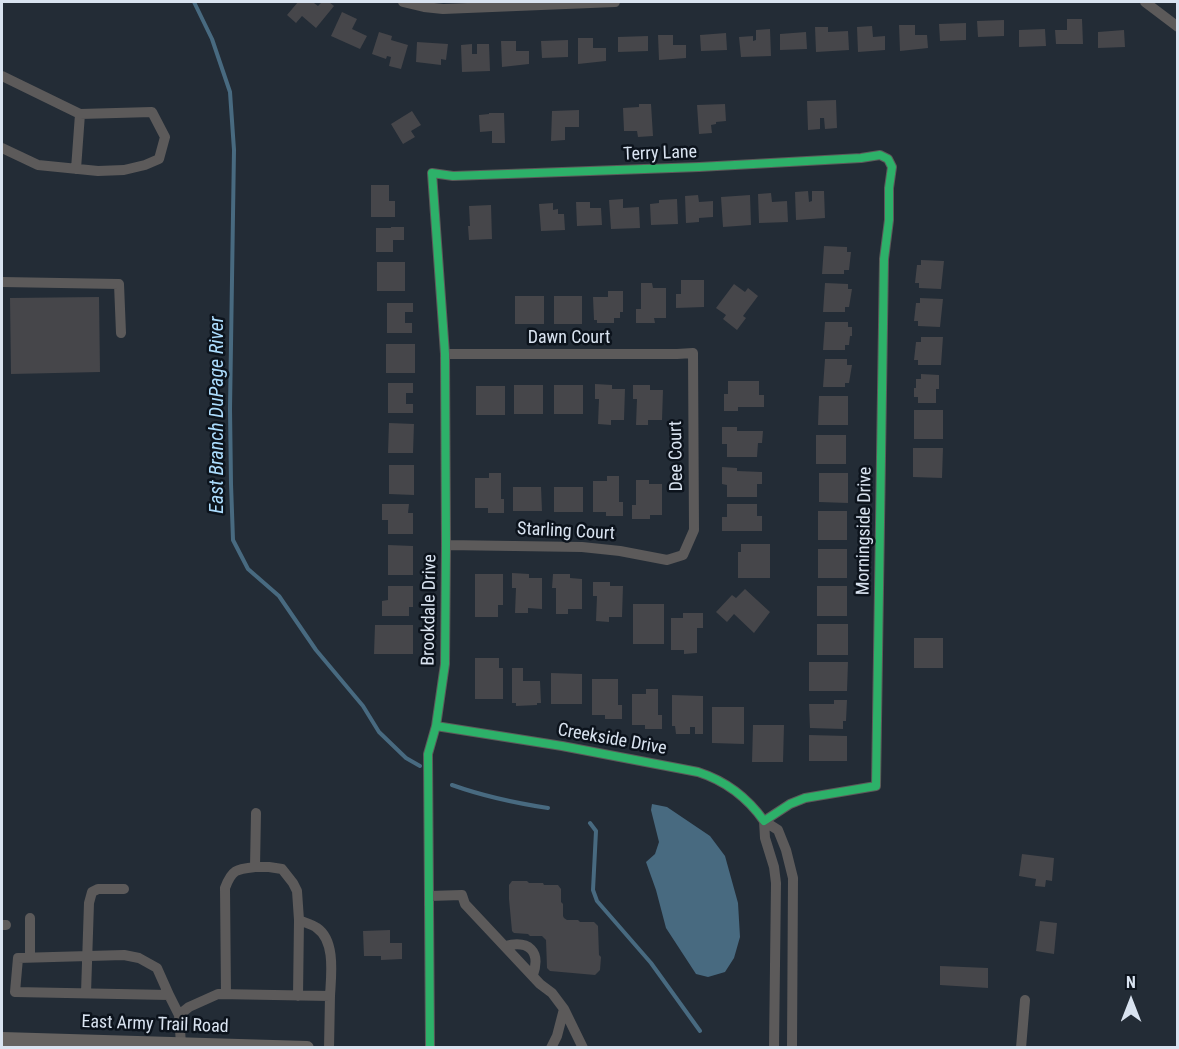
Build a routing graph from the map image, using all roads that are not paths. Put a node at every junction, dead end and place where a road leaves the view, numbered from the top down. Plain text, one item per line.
1 (403, 2) edge
2 (615, 2) edge
3 (1145, 2) edge
4 (534, 3) edge
5 (1178, 27) edge
6 (2, 76) edge
7 (80, 114) junction
8 (2, 148) edge
9 (888, 159) joint
10 (76, 169) junction
11 (432, 173) joint
12 (2, 282) edge
13 (121, 333) dead end
14 (693, 353) joint
15 (446, 354) junction
16 (446, 545) junction
17 (683, 555) joint
18 (436, 726) junction
19 (256, 813) dead end
20 (764, 821) junction
21 (255, 867) junction
22 (124, 889) dead end
23 (429, 896) junction
24 (30, 918) dead end
25 (299, 920) junction
26 (775, 935) junction
27 (792, 935) junction
28 (505, 946) junction
29 (88, 956) junction
30 (30, 957) junction
31 (533, 975) junction
32 (86, 993) junction
33 (226, 994) junction
34 (169, 995) junction
35 (298, 996) junction
36 (330, 996) junction
37 (1025, 1000) dead end
38 (564, 1009) junction
39 (179, 1015) junction
40 (2, 1039) edge
41 (181, 1044) junction
42 (307, 1047) edge
43 (329, 1047) edge
44 (430, 1047) edge
45 (551, 1047) edge
46 (583, 1047) edge
47 (774, 1047) edge
48 (792, 1047) edge
49 (1021, 1047) edge

1 - 4 street
2 - 4 street
3 - 5 street
6 - 7 street
7 - 10 street
7 - 10 street
8 - 10 street
9 - 11 street, Terry Lane
9 - 20 street, Morningside Drive
11 - 15 street, Brookdale Drive
12 - 13 street
14 - 15 street, Dawn Court
14 - 17 street, Dee Court
15 - 16 street, Brookdale Drive
16 - 17 street, Starling Court
16 - 18 street, Brookdale Drive
18 - 20 street, Creekside Drive
18 - 23 street, Brookdale Drive
19 - 21 street
20 - 26 street
20 - 27 street, Creekside Drive
21 - 25 street
21 - 33 street
22 - 29 street
23 - 28 street
23 - 44 street, Brookdale Drive
24 - 30 street
25 - 35 street
25 - 36 street
26 - 27 street
26 - 47 street
27 - 48 street, Creekside Drive
28 - 31 street
28 - 31 street
29 - 30 street
29 - 32 street
29 - 34 street
30 - 32 street
31 - 38 street
32 - 34 street
33 - 35 street
33 - 39 street
34 - 39 street
35 - 36 street
36 - 43 street
37 - 49 street
38 - 45 street
38 - 46 street
39 - 41 street
40 - 41 main road, East Army Trail Road
41 - 42 main road, East Army Trail Road

